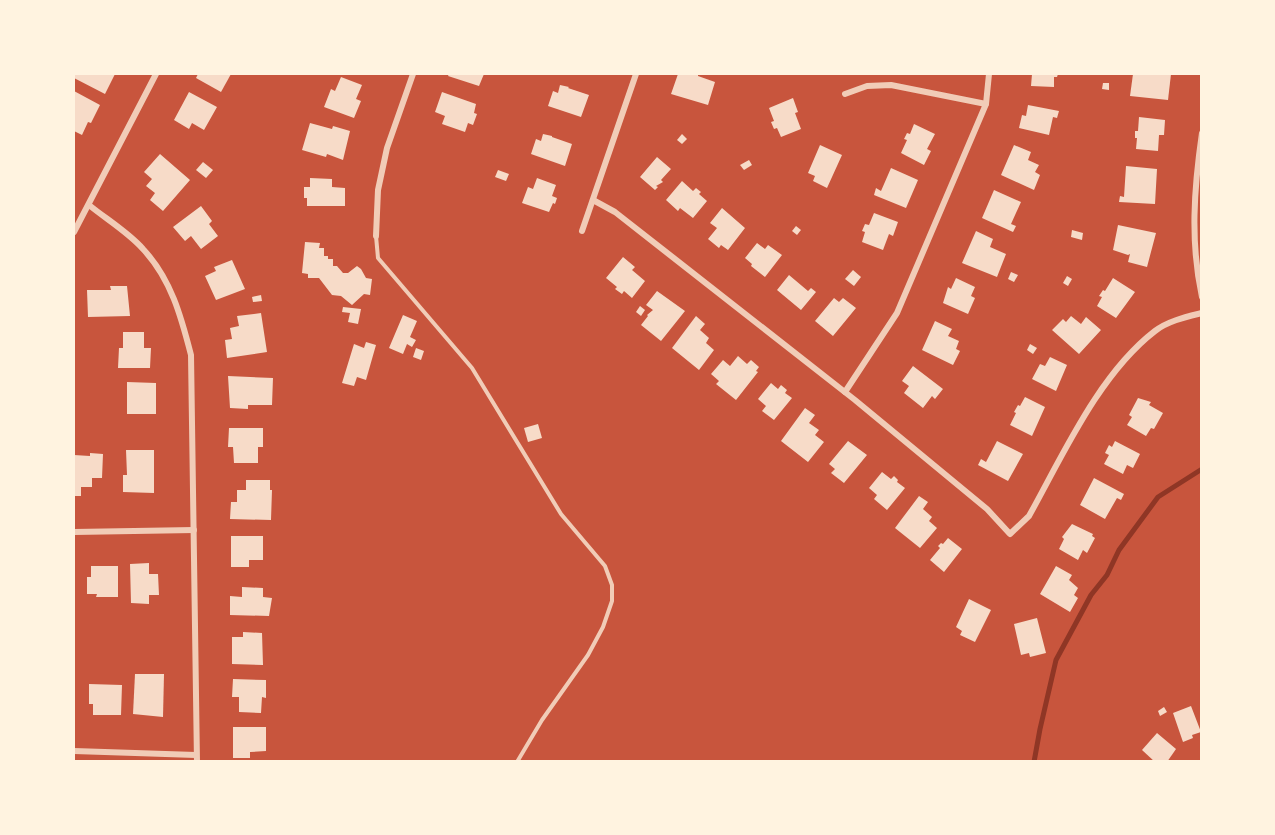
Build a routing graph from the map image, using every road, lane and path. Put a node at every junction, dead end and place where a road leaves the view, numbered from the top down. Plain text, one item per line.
1 (156, 74) edge
2 (413, 74) edge
3 (636, 74) edge
4 (989, 74) edge
5 (845, 94) dead end
6 (986, 104) junction
7 (1202, 133) edge
8 (593, 200) junction
9 (89, 205) junction
10 (582, 231) dead end
11 (74, 232) edge
12 (376, 236) joint
13 (1202, 297) edge
14 (1202, 313) edge
15 (845, 392) junction
16 (194, 530) junction
17 (74, 532) edge
18 (74, 751) edge
19 (196, 758) edge
20 (517, 762) edge

1 - 9 street
2 - 12 street
3 - 8 street
4 - 6 street
5 - 6 street
6 - 15 street
7 - 13 street
8 - 10 street
8 - 15 street
9 - 11 street
9 - 16 street
12 - 20 lane
14 - 15 street
16 - 17 street
16 - 19 street
18 - 19 street

